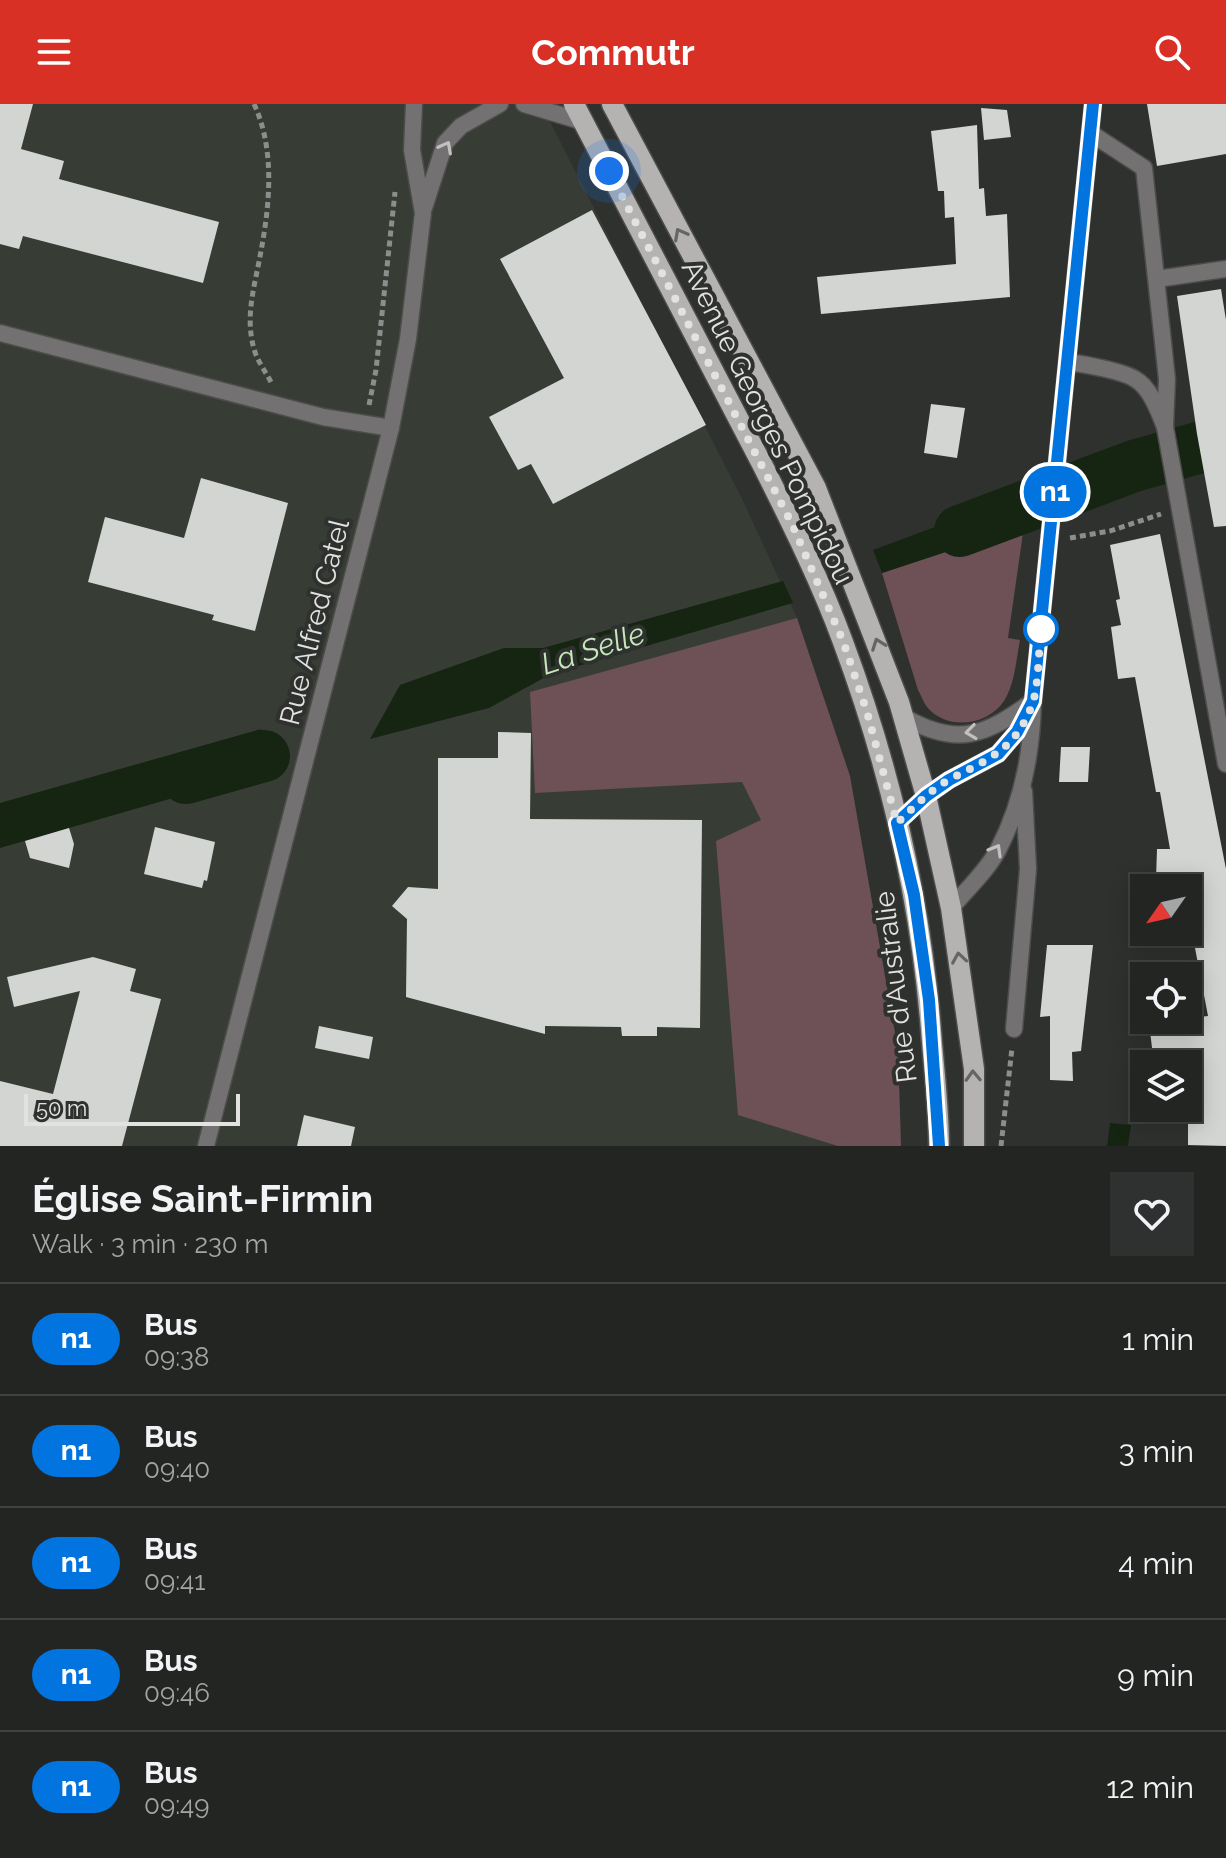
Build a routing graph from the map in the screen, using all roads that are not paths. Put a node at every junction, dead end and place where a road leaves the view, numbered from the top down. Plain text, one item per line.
1 (414, 104) edge
2 (500, 104) edge
3 (524, 104) edge
4 (612, 104) edge
5 (1093, 104) edge
6 (579, 113) edge
7 (1092, 134) junction
8 (423, 213) junction
9 (1226, 269) edge
10 (1157, 279) junction
11 (0, 333) edge
12 (1068, 362) junction
13 (1165, 427) junction
14 (391, 428) junction
15 (1033, 701) junction
16 (904, 717) junction
17 (1226, 764) edge
18 (1024, 781) junction
19 (926, 796) junction
20 (897, 823) junction
21 (951, 908) junction
22 (1014, 1029) road end
23 (206, 1146) edge
24 (939, 1146) edge
25 (974, 1146) edge

1 - 8 street, Rue Alfred Catel
8 -> 2 street
3 - 6 street
16 -> 4 main road, Avenue Georges Pompidou
5 - 7 street
6 - 20 main road, Avenue Georges Pompidou
7 - 10 street
7 - 12 street
8 - 14 street, Rue Alfred Catel
9 - 10 street
10 - 13 street
11 - 14 street
12 - 13 street
12 - 15 street
13 - 17 street
14 - 23 street, Rue Alfred Catel
15 -> 16 street
15 - 18 street
15 - 19 street
16 - 19 main road, Avenue Georges Pompidou
21 -> 18 street
18 - 22 street
19 - 20 street
19 - 21 main road
20 - 24 main road, Rue d'Australie
25 -> 21 main road

